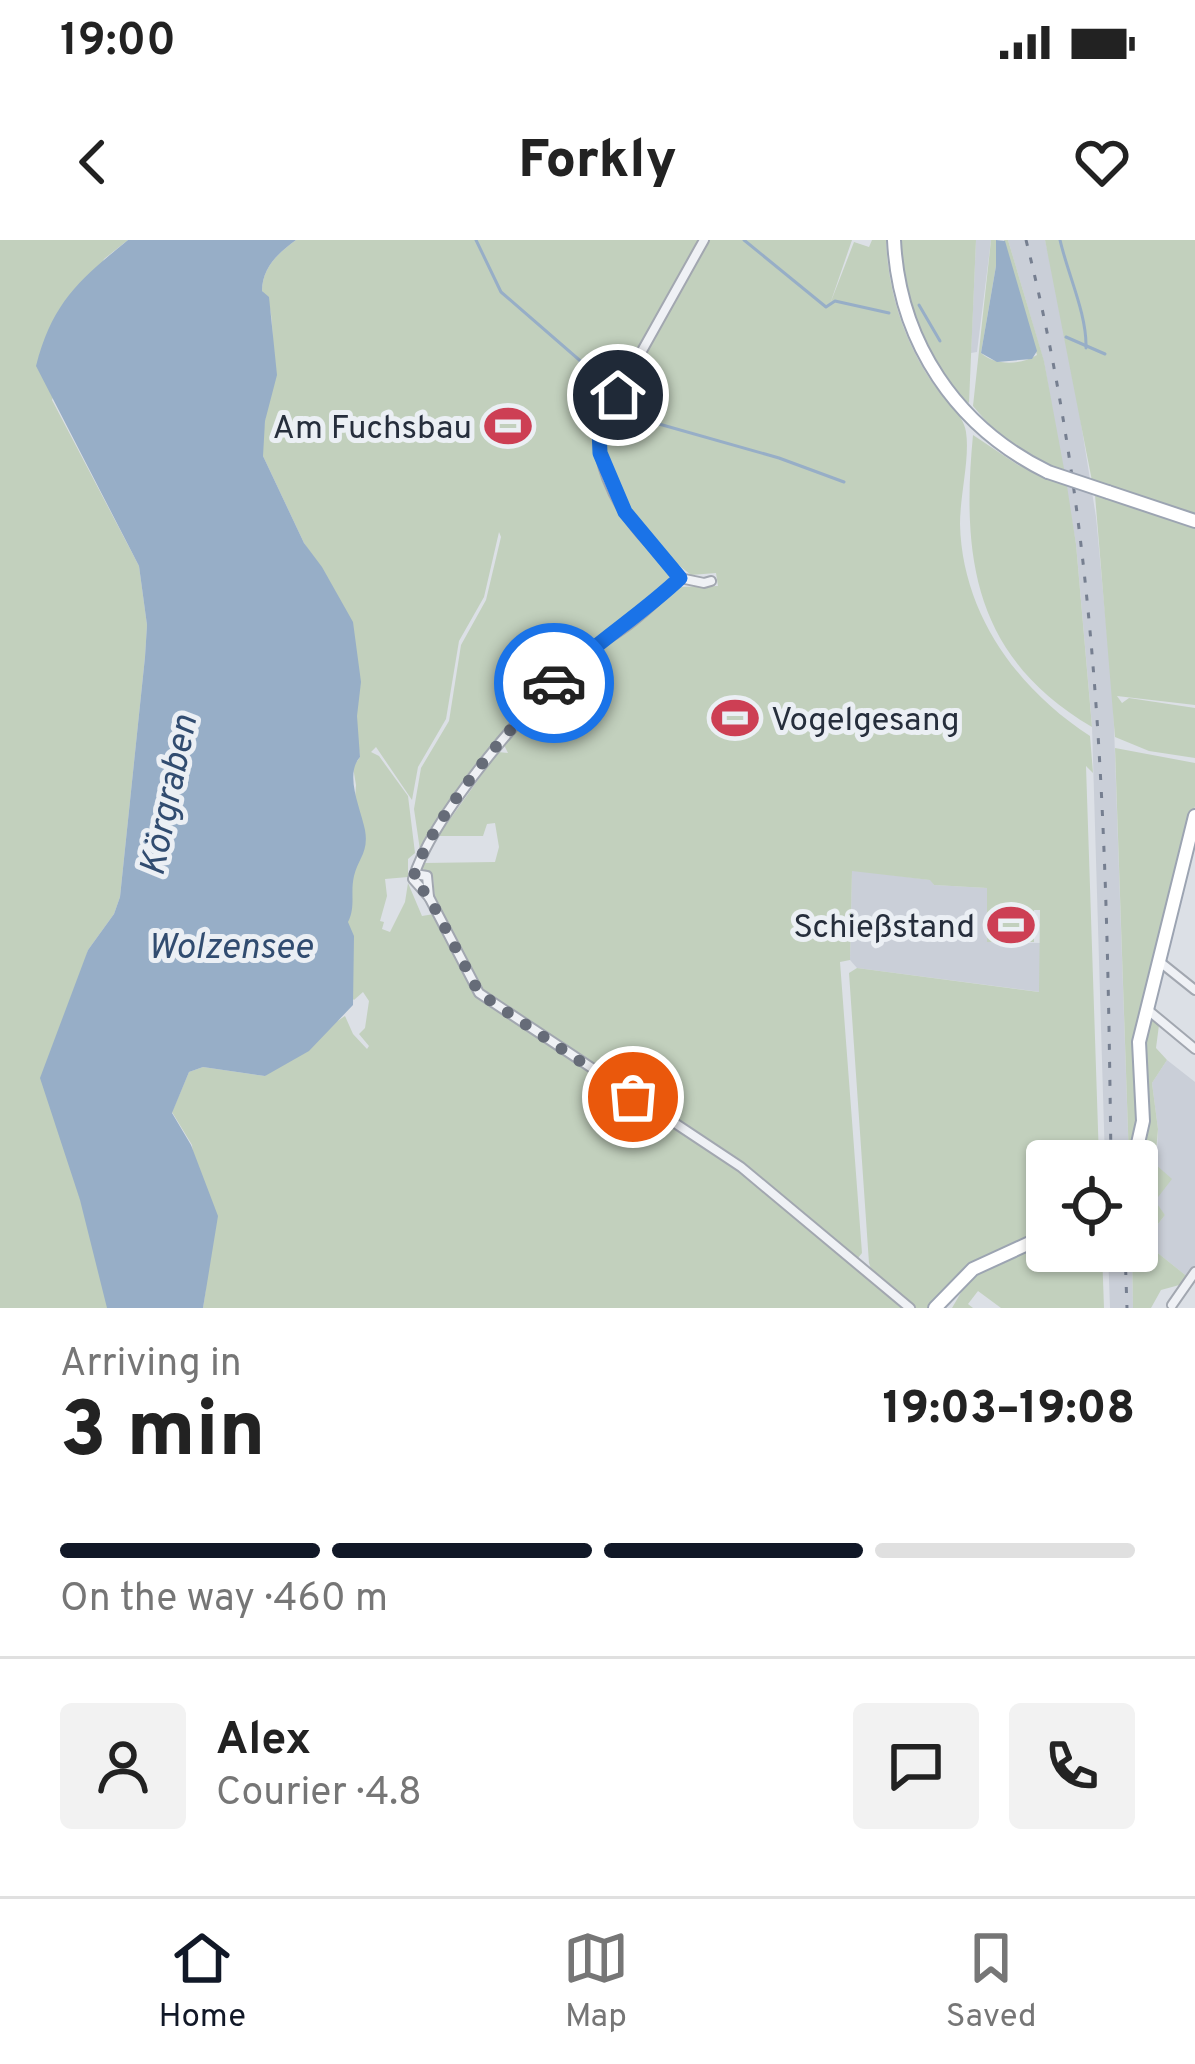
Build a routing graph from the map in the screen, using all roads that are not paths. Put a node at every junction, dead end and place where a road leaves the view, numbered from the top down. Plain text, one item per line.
1 (704, 240) edge
2 (893, 240) edge
3 (1195, 521) edge
4 (680, 578) junction
5 (711, 580) dead end
6 (1195, 816) edge
7 (1159, 961) junction
8 (1195, 990) edge
9 (1147, 1009) junction
10 (1195, 1049) edge
11 (1139, 1140) edge
12 (1026, 1244) edge
13 (1195, 1272) edge
14 (1172, 1305) dead end
15 (910, 1308) edge
16 (935, 1308) edge

1 - 4 street
2 - 3 main road, bridge
4 - 5 street
4 - 15 street
6 - 7 main road
7 - 8 street
7 - 9 main road
9 - 10 street
9 - 11 main road
12 - 16 main road
13 - 14 street

